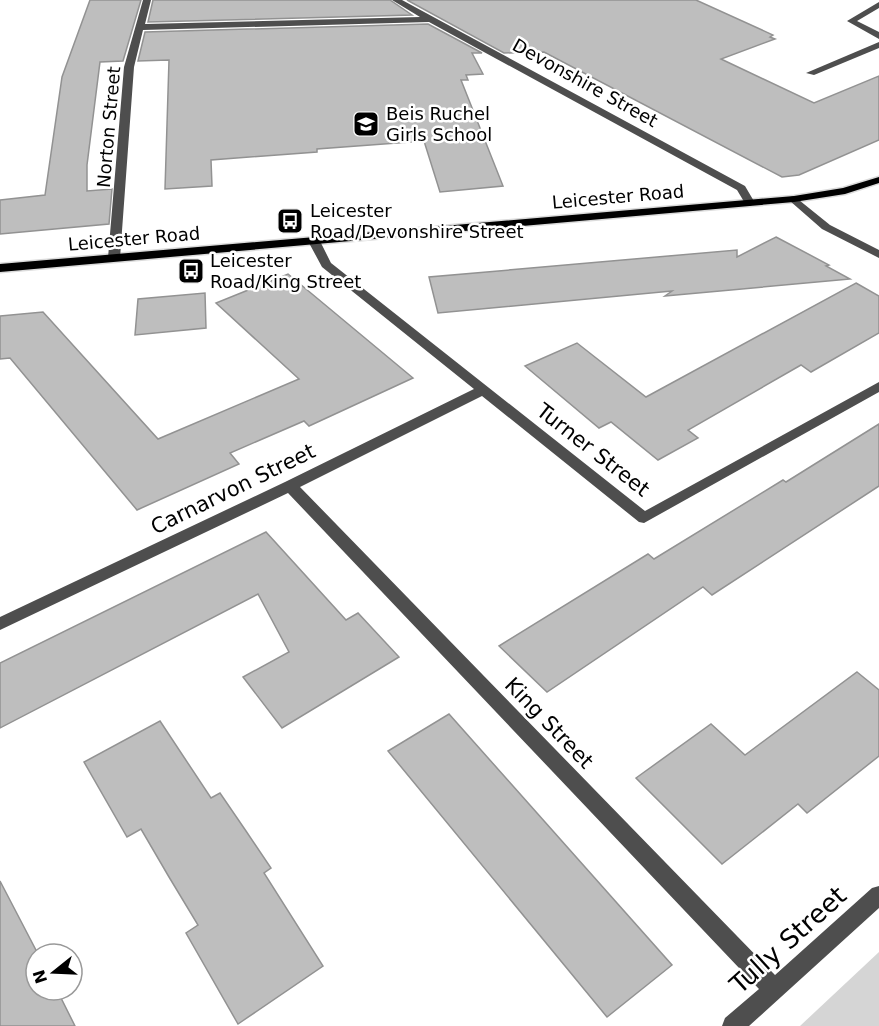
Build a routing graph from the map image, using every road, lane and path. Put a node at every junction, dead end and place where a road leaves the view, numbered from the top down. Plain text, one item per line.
1 (147, 0) edge
2 (396, 0) edge
3 (879, 5) edge
4 (431, 19) junction
5 (140, 27) junction
6 (879, 36) edge
7 (879, 45) edge
8 (811, 73) dead end
9 (879, 180) edge
10 (794, 199) junction
11 (750, 203) junction
12 (314, 241) junction
13 (879, 255) edge
14 (114, 258) junction
15 (0, 268) edge
16 (879, 386) edge
17 (483, 390) junction
18 (290, 486) junction
19 (0, 624) edge
20 (879, 895) edge
21 (775, 990) junction
22 (733, 1026) edge

1 - 5 street, Norton Street
2 - 4 street, Devonshire Street
3 - 6 street
4 - 5 street
4 - 11 street, Devonshire Street
5 - 14 street, Norton Street
7 - 8 street
9 - 10 main road, Leicester Road
10 - 11 main road, Leicester Road
10 - 13 street
11 - 12 main road, Leicester Road
12 - 14 main road, Leicester Road
12 - 17 street, Turner Street
14 - 15 main road, Leicester Road
16 - 17 street, Turner Street
17 - 18 street, Carnarvon Street
18 - 19 street, Carnarvon Street
18 - 21 street, King Street
20 - 21 street, Tully Street
21 - 22 street, Tully Street

